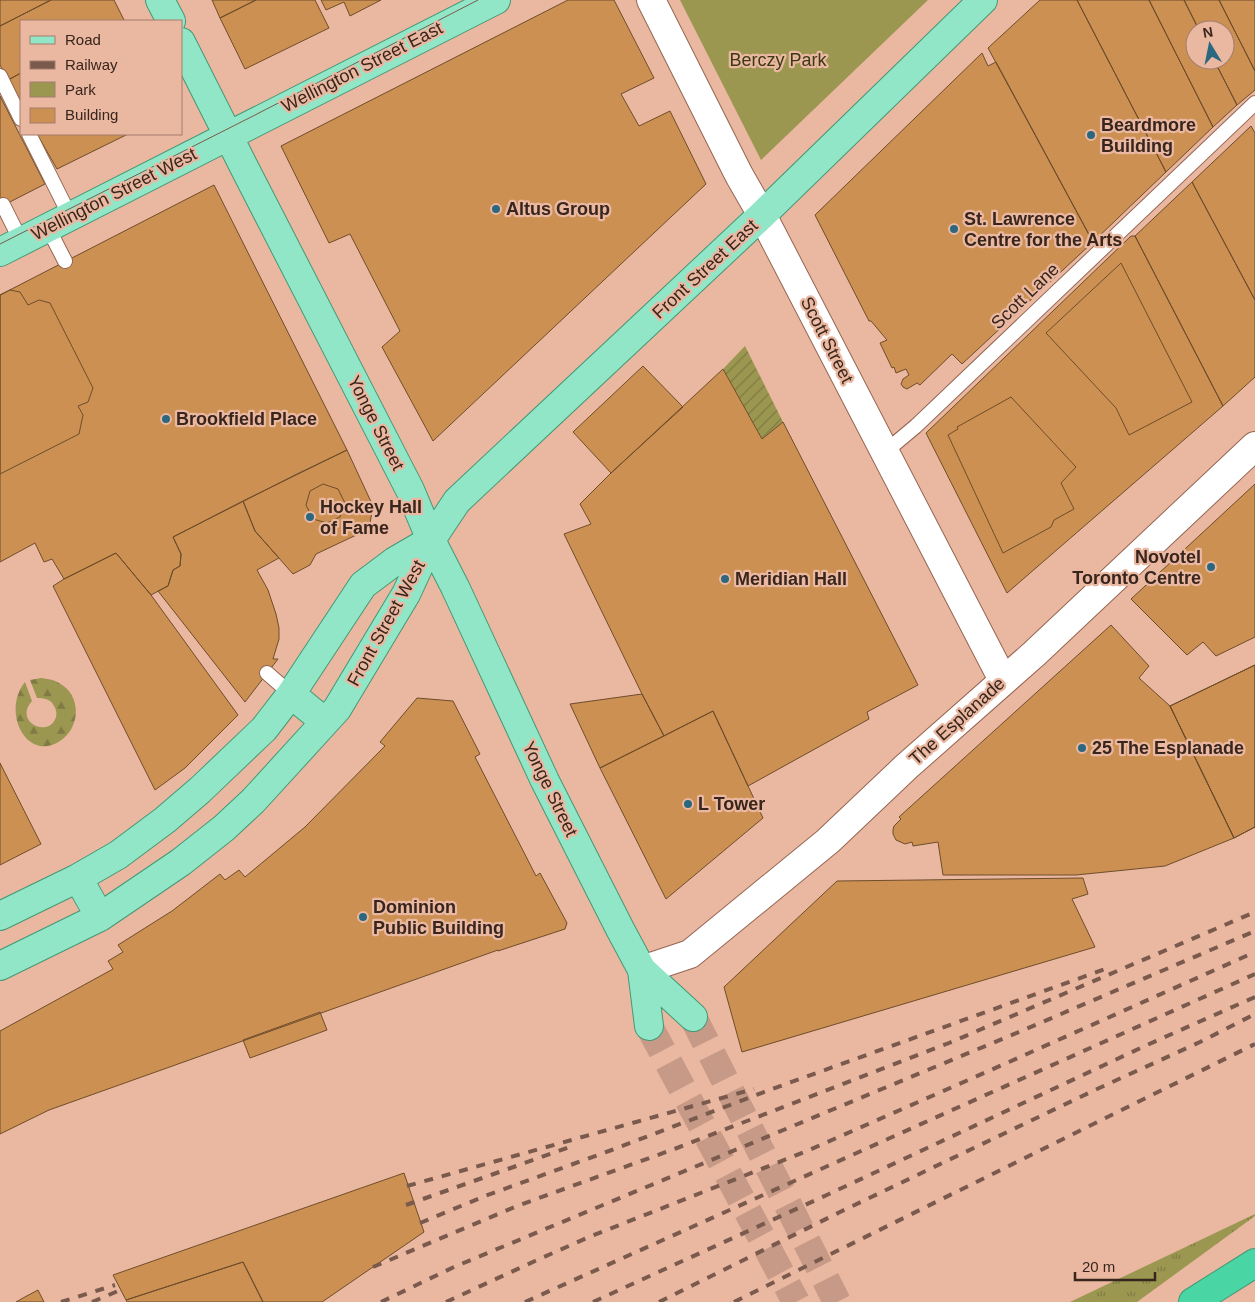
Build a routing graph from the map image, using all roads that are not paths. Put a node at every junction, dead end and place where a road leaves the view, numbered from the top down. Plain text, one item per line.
1 (160, 0) edge
2 (496, 0) edge
3 (651, 0) edge
4 (983, 0) edge
5 (170, 20) edge
6 (182, 44) edge
7 (0, 76) edge
8 (1255, 103) edge
9 (20, 117) edge
10 (29, 135) edge
11 (228, 136) junction
12 (3, 205) dead end
13 (762, 215) junction
14 (59, 222) junction
15 (11, 246) edge
16 (65, 261) dead end
17 (1255, 446) edge
18 (885, 452) junction
19 (431, 540) junction
20 (267, 673) dead end
21 (1002, 680) junction
22 (290, 694) junction
23 (325, 722) junction
24 (78, 878) junction
25 (0, 916) edge
26 (100, 917) junction
27 (0, 966) edge
28 (642, 970) junction
29 (693, 1017) tunnel mouth
30 (649, 1026) tunnel mouth
31 (1255, 1263) edge
32 (1193, 1302) edge

1 - 5 main road
2 - 11 main road, Wellington Street East
3 - 13 street, Scott Street
4 - 13 main road, Front Street East
6 - 11 main road, Yonge Street
7 - 9 lane
8 - 18 lane, Scott Lane
10 - 14 lane
11 - 14 main road, Wellington Street West
11 - 19 main road, Yonge Street
12 - 15 lane
13 - 18 street, Scott Street
13 - 19 main road, Front Street East
14 - 15 main road, Wellington Street West
14 - 16 lane
17 - 21 street, The Esplanade
18 - 21 street, Scott Street
19 - 22 main road, Front Street West
19 - 23 main road, Front Street West
19 - 28 main road, Yonge Street
20 - 22 lane
21 - 28 street, The Esplanade
22 - 23 main road
22 - 24 main road, Front Street West
23 - 26 main road, Front Street West
24 - 25 main road, Front Street West
24 - 26 main road
26 - 27 main road, Front Street West
28 - 29 main road, Yonge Street
28 - 30 main road, Yonge Street
31 - 32 highway

